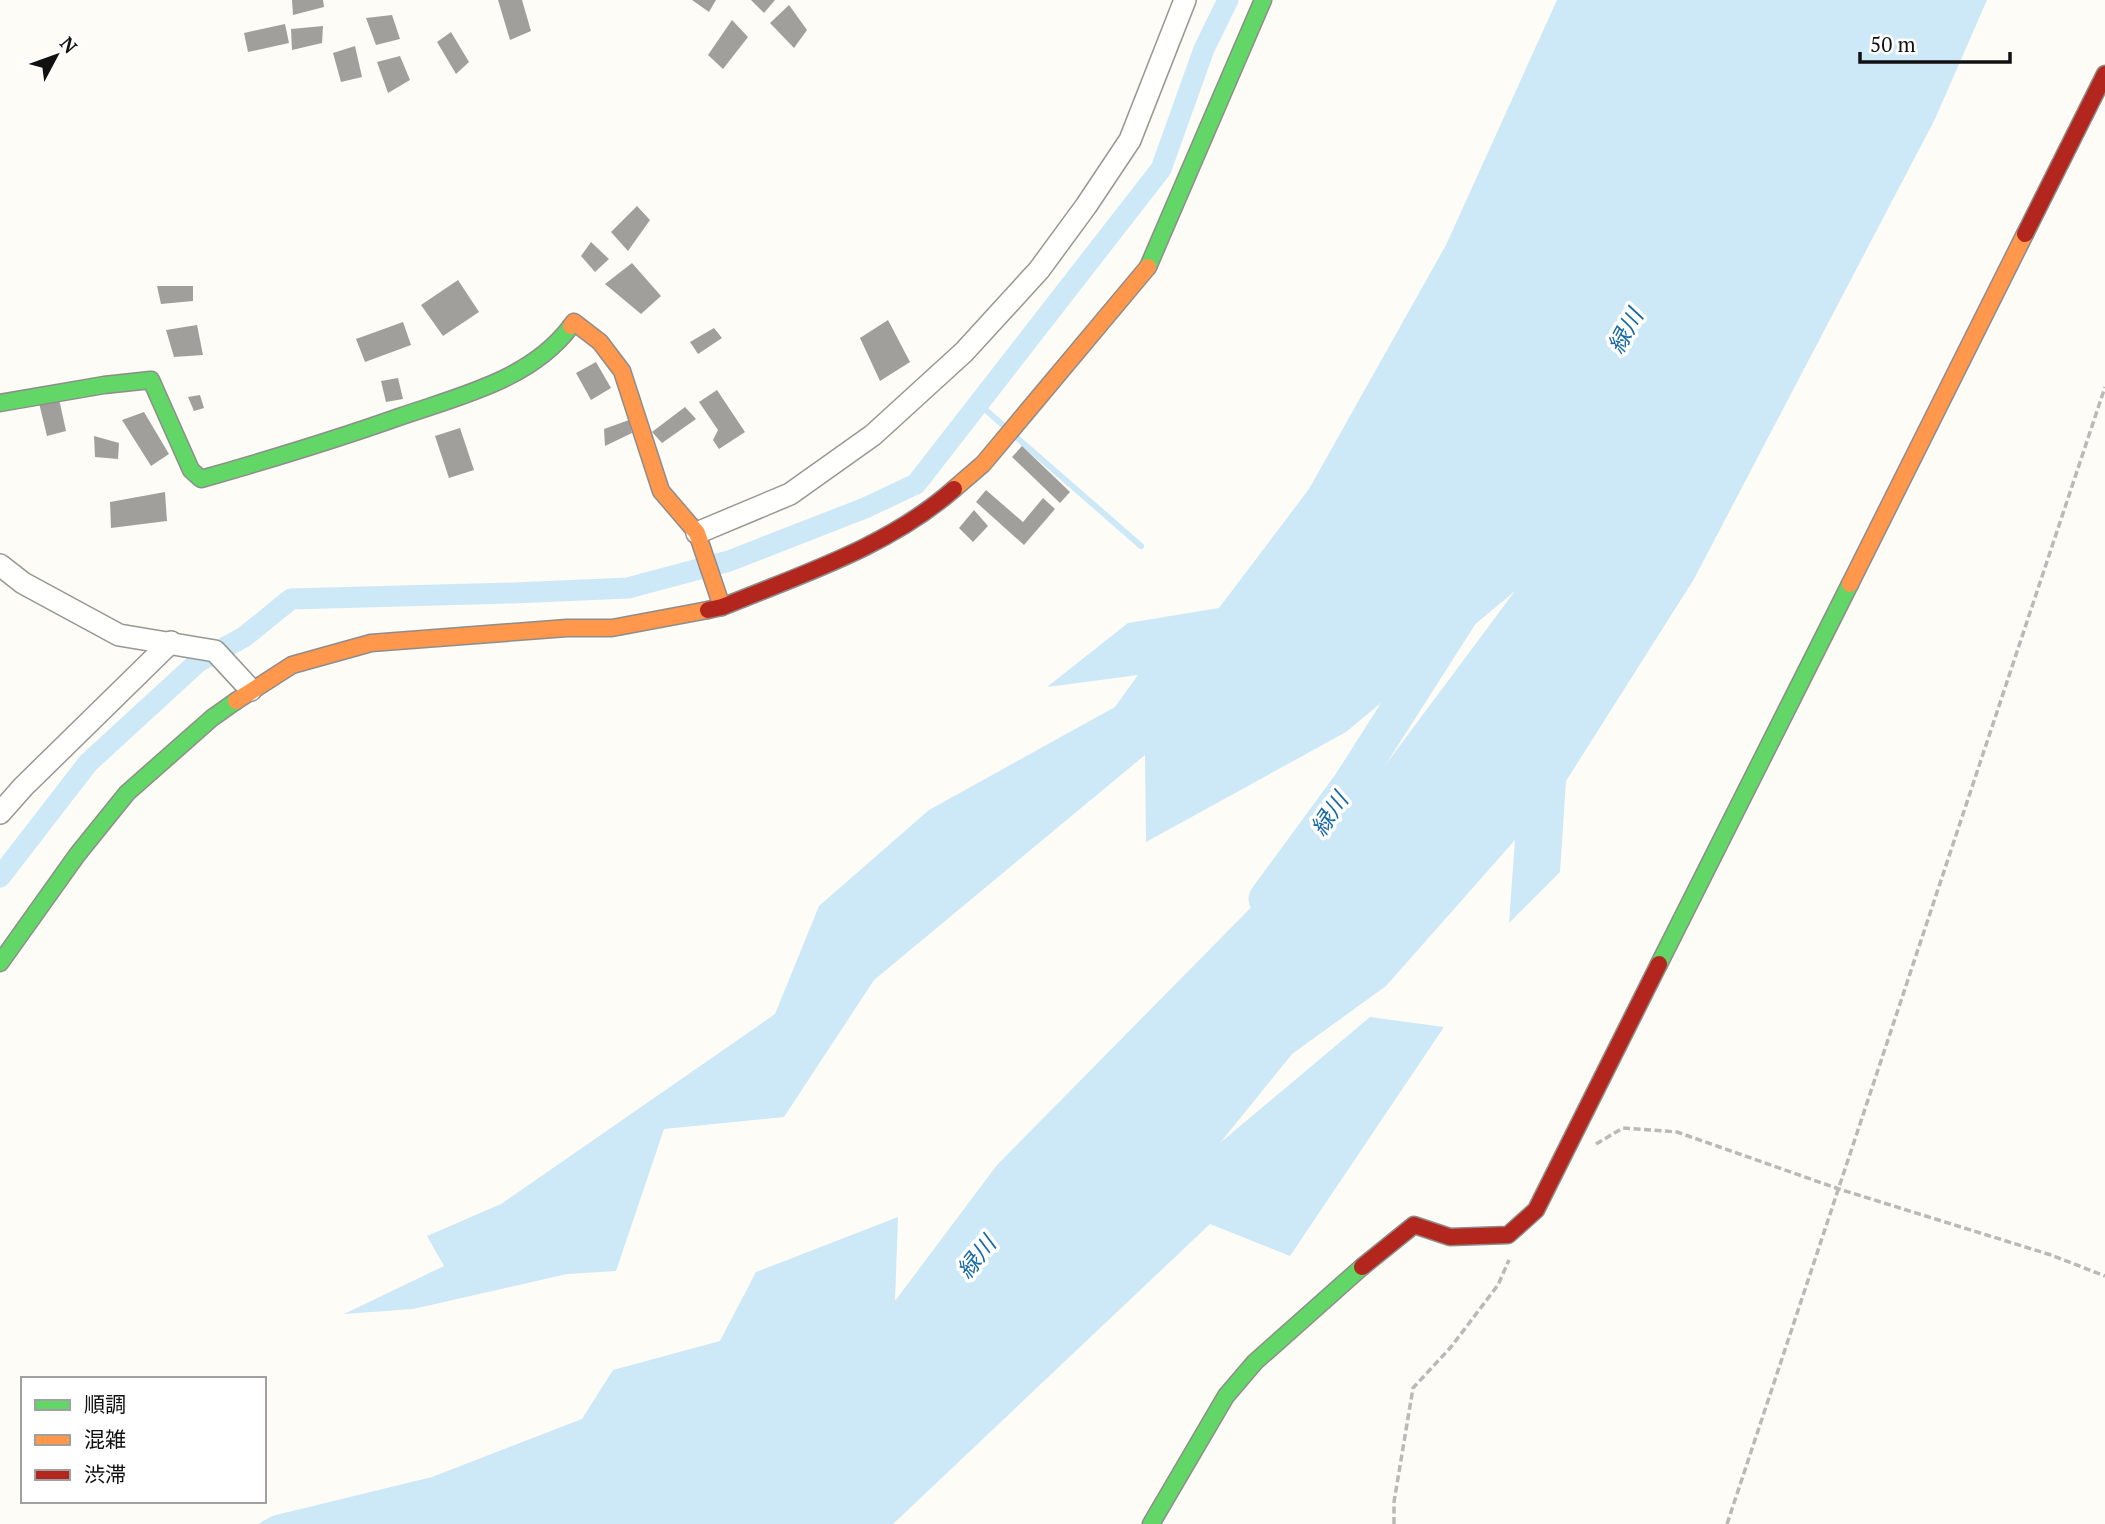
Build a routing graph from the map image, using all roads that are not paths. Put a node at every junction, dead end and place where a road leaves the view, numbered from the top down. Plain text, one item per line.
1 (1185, 0) edge
2 (1263, 0) edge
3 (2105, 74) edge
4 (0, 403) edge
5 (697, 533) junction
6 (0, 565) edge
7 (722, 607) junction
8 (171, 642) junction
9 (251, 690) junction
10 (0, 813) edge
11 (0, 963) edge
12 (1151, 1524) edge

1 - 5 street
2 - 7 street
3 - 12 street
4 - 5 street
5 - 7 street
6 - 8 street
7 - 9 street
8 - 9 street
8 - 10 street
9 - 11 street

